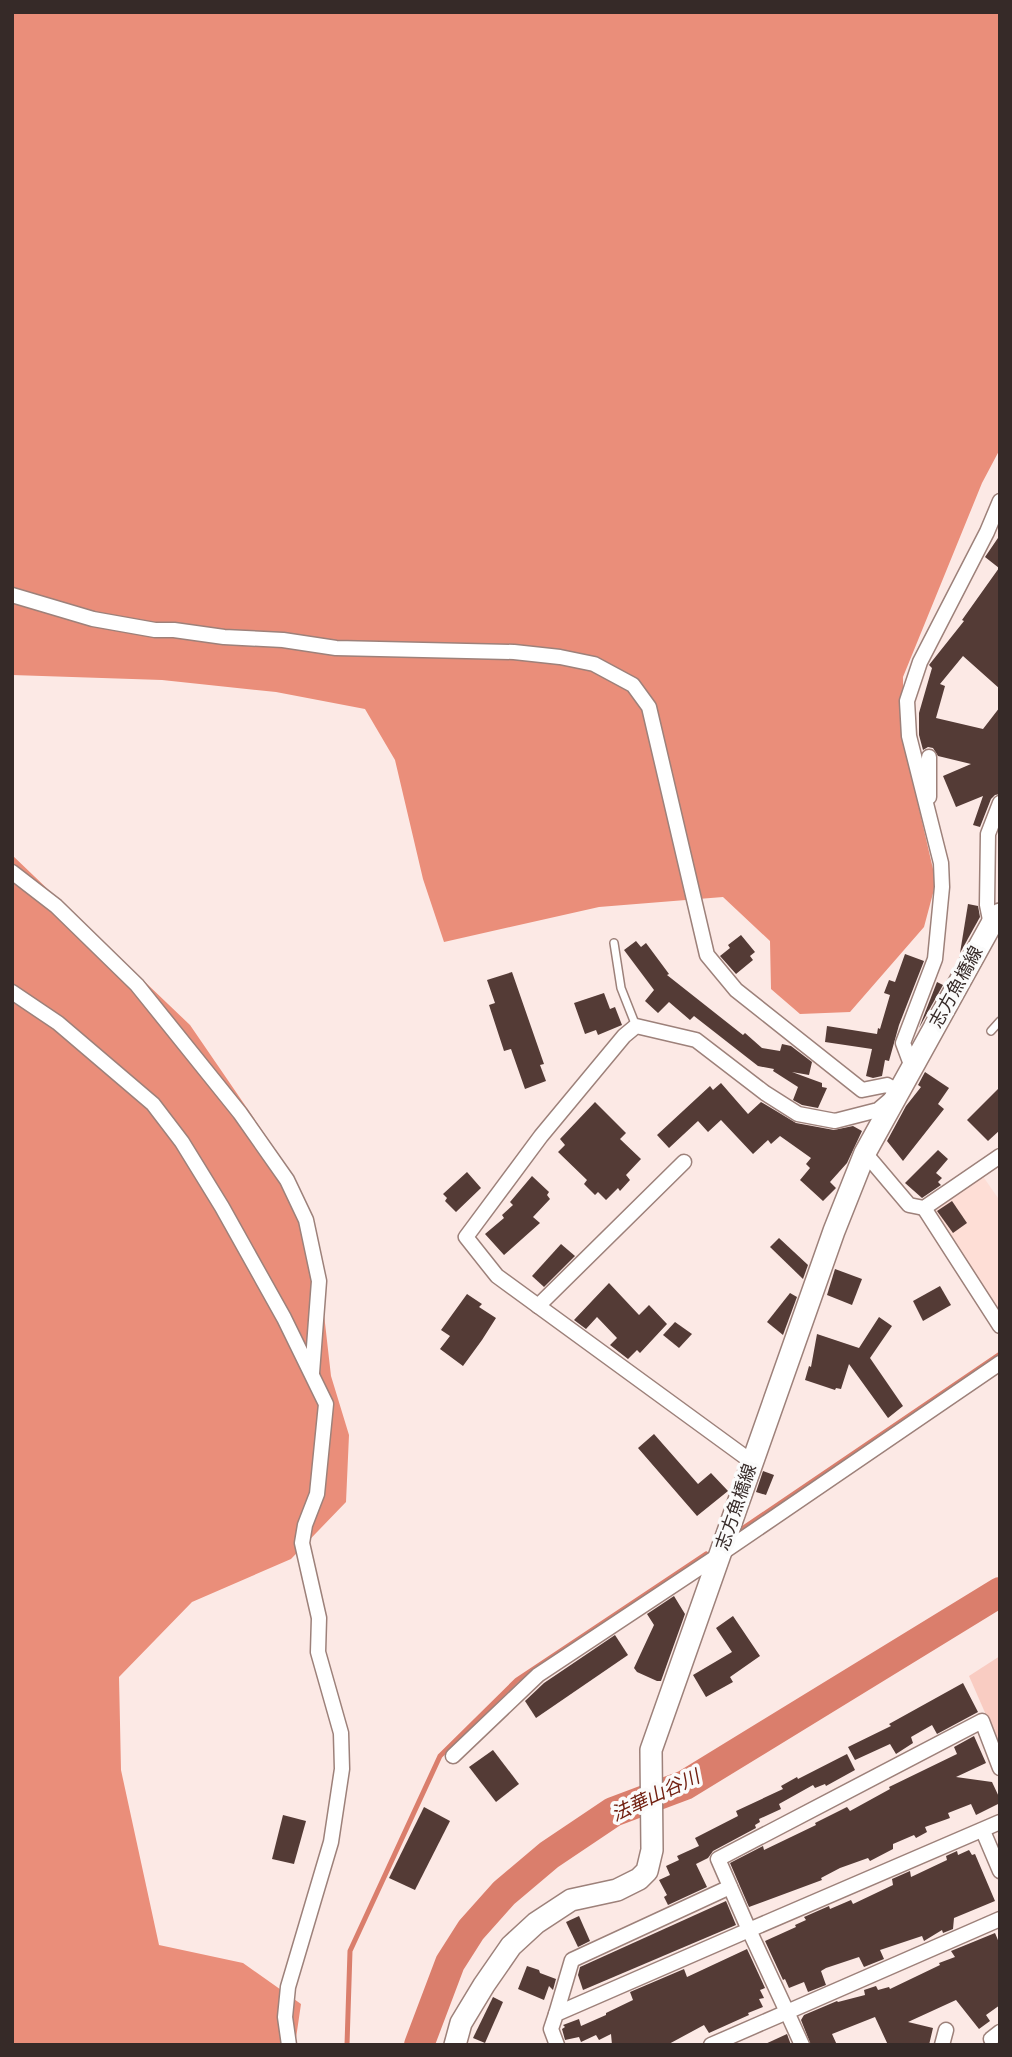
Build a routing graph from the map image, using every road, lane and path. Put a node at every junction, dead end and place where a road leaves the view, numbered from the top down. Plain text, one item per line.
1 (1000, 501) edge
2 (12, 595) edge
3 (929, 757) dead end
4 (1000, 803) edge
5 (927, 810) junction
6 (12, 872) edge
7 (995, 919) edge
8 (614, 943) dead end
9 (12, 992) edge
10 (1000, 1021) edge
11 (636, 1026) junction
12 (990, 1031) dead end
13 (912, 1067) junction
14 (899, 1092) junction
15 (865, 1153) junction
16 (1000, 1156) edge
17 (684, 1162) dead end
18 (924, 1208) junction
19 (538, 1306) junction
20 (1000, 1326) edge
21 (1000, 1363) edge
22 (312, 1374) junction
23 (752, 1462) junction
24 (719, 1555) junction
25 (453, 1756) dead end
26 (1000, 1769) edge
27 (1000, 1822) edge
28 (983, 1831) junction
29 (1000, 1871) edge
30 (730, 1886) junction
31 (1000, 1919) edge
32 (749, 1930) junction
33 (787, 2012) junction
34 (556, 2014) junction
35 (289, 2045) edge
36 (455, 2045) edge
37 (557, 2045) edge
38 (711, 2045) edge
39 (802, 2045) edge

1 - 5 street
2 - 14 street
3 - 5 street
4 - 7 street
5 - 13 street
6 - 22 street
7 - 13 main road, 志方魚橋線
8 - 11 lane
9 - 22 street
10 - 12 lane
11 - 14 street
11 - 19 street
13 - 14 main road, 志方魚橋線
14 - 15 main road, 志方魚橋線
15 - 18 street
15 - 23 main road, 志方魚橋線
16 - 18 street
17 - 19 street
18 - 20 street
19 - 23 street
21 - 24 street
22 - 35 street
23 - 24 main road, 志方魚橋線
24 - 25 street
24 - 36 main road, 志方魚橋線
26 - 30 street
27 - 28 street
28 - 29 street
28 - 32 street
30 - 32 street
30 - 34 street
31 - 33 street
32 - 33 street
32 - 34 street
33 - 38 street
33 - 39 street
34 - 37 street

